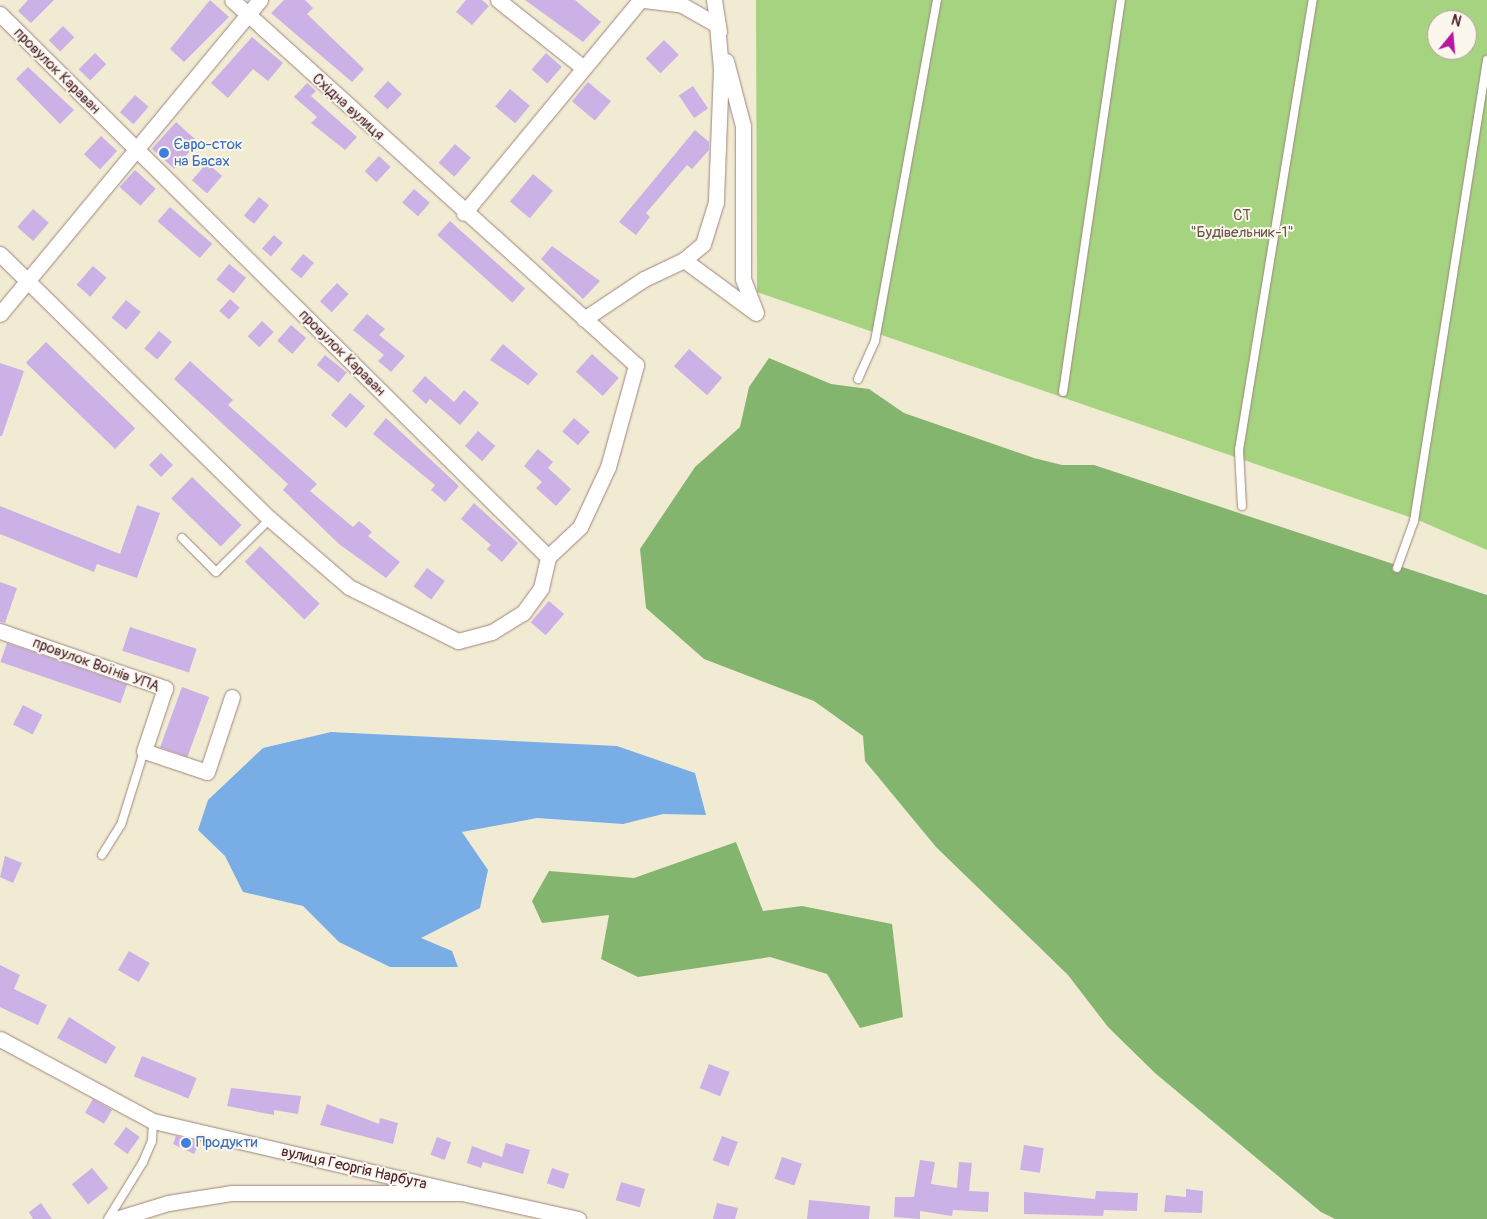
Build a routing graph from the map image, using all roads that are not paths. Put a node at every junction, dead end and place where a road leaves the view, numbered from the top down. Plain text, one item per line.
1 (232, 0) edge
2 (260, 0) edge
3 (498, 0) edge
4 (640, 0) edge
5 (644, 0) edge
6 (714, 0) edge
7 (937, 0) edge
8 (1121, 0) edge
9 (1313, 0) edge
10 (0, 14) edge
11 (248, 16) junction
12 (717, 25) junction
13 (1487, 60) edge
14 (581, 66) junction
15 (136, 149) junction
16 (464, 214) junction
17 (0, 254) edge
18 (684, 260) junction
19 (28, 282) junction
20 (0, 314) edge
21 (584, 319) junction
22 (858, 378) dead end
23 (1063, 392) dead end
24 (1242, 506) dead end
25 (270, 519) junction
26 (182, 538) dead end
27 (548, 557) junction
28 (1397, 568) dead end
29 (0, 631) edge
30 (232, 697) dead end
31 (144, 751) junction
32 (102, 855) dead end
33 (0, 1040) edge
34 (153, 1121) junction
35 (462, 1193) junction
36 (108, 1219) edge
37 (116, 1219) edge
38 (578, 1219) edge

1 - 11 street, Східна вулиця
2 - 11 street
3 - 14 street
4 - 14 street
5 - 12 street
6 - 12 street
7 - 22 lane
8 - 23 lane
9 - 24 lane
10 - 15 street, провулок Караван
11 - 15 street
11 - 16 street, Східна вулиця
12 - 18 street
12 - 18 street
13 - 28 lane
14 - 16 street
15 - 19 street
15 - 27 street, провулок Караван
16 - 21 street, Східна вулиця
17 - 19 street
18 - 21 street
19 - 20 street
19 - 25 street
21 - 27 street, Східна вулиця
25 - 26 lane
25 - 27 street
29 - 31 street, провулок Воїнів УПА
30 - 31 street
31 - 32 lane
33 - 34 street, вулиця Георгія Нарбута
34 - 35 street, вулиця Георгія Нарбута
34 - 36 lane
35 - 37 street
35 - 38 street

